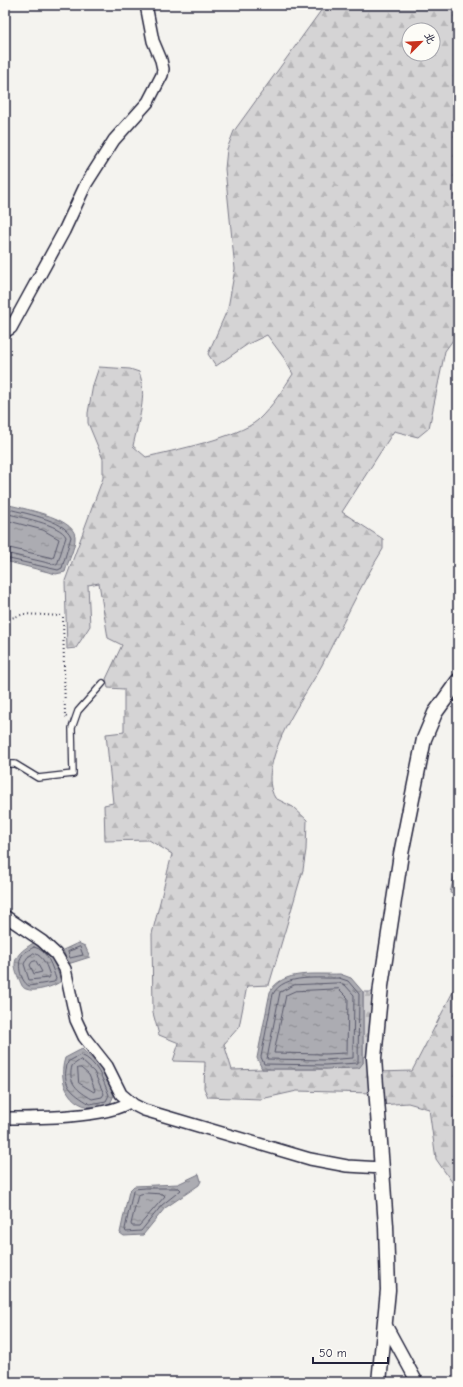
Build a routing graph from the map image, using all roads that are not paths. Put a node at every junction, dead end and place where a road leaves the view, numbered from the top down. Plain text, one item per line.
1 (146, 5) edge
2 (5, 332) edge
3 (458, 681) edge
4 (103, 683) dead end
5 (5, 764) edge
6 (5, 916) edge
7 (129, 1102) junction
8 (5, 1118) edge
9 (382, 1168) junction
10 (386, 1325) junction
11 (379, 1382) edge
12 (417, 1382) edge

1 - 2 street
3 - 9 street
4 - 5 lane
6 - 7 street
7 - 8 street
7 - 9 street
9 - 10 street
10 - 11 street
10 - 12 street

